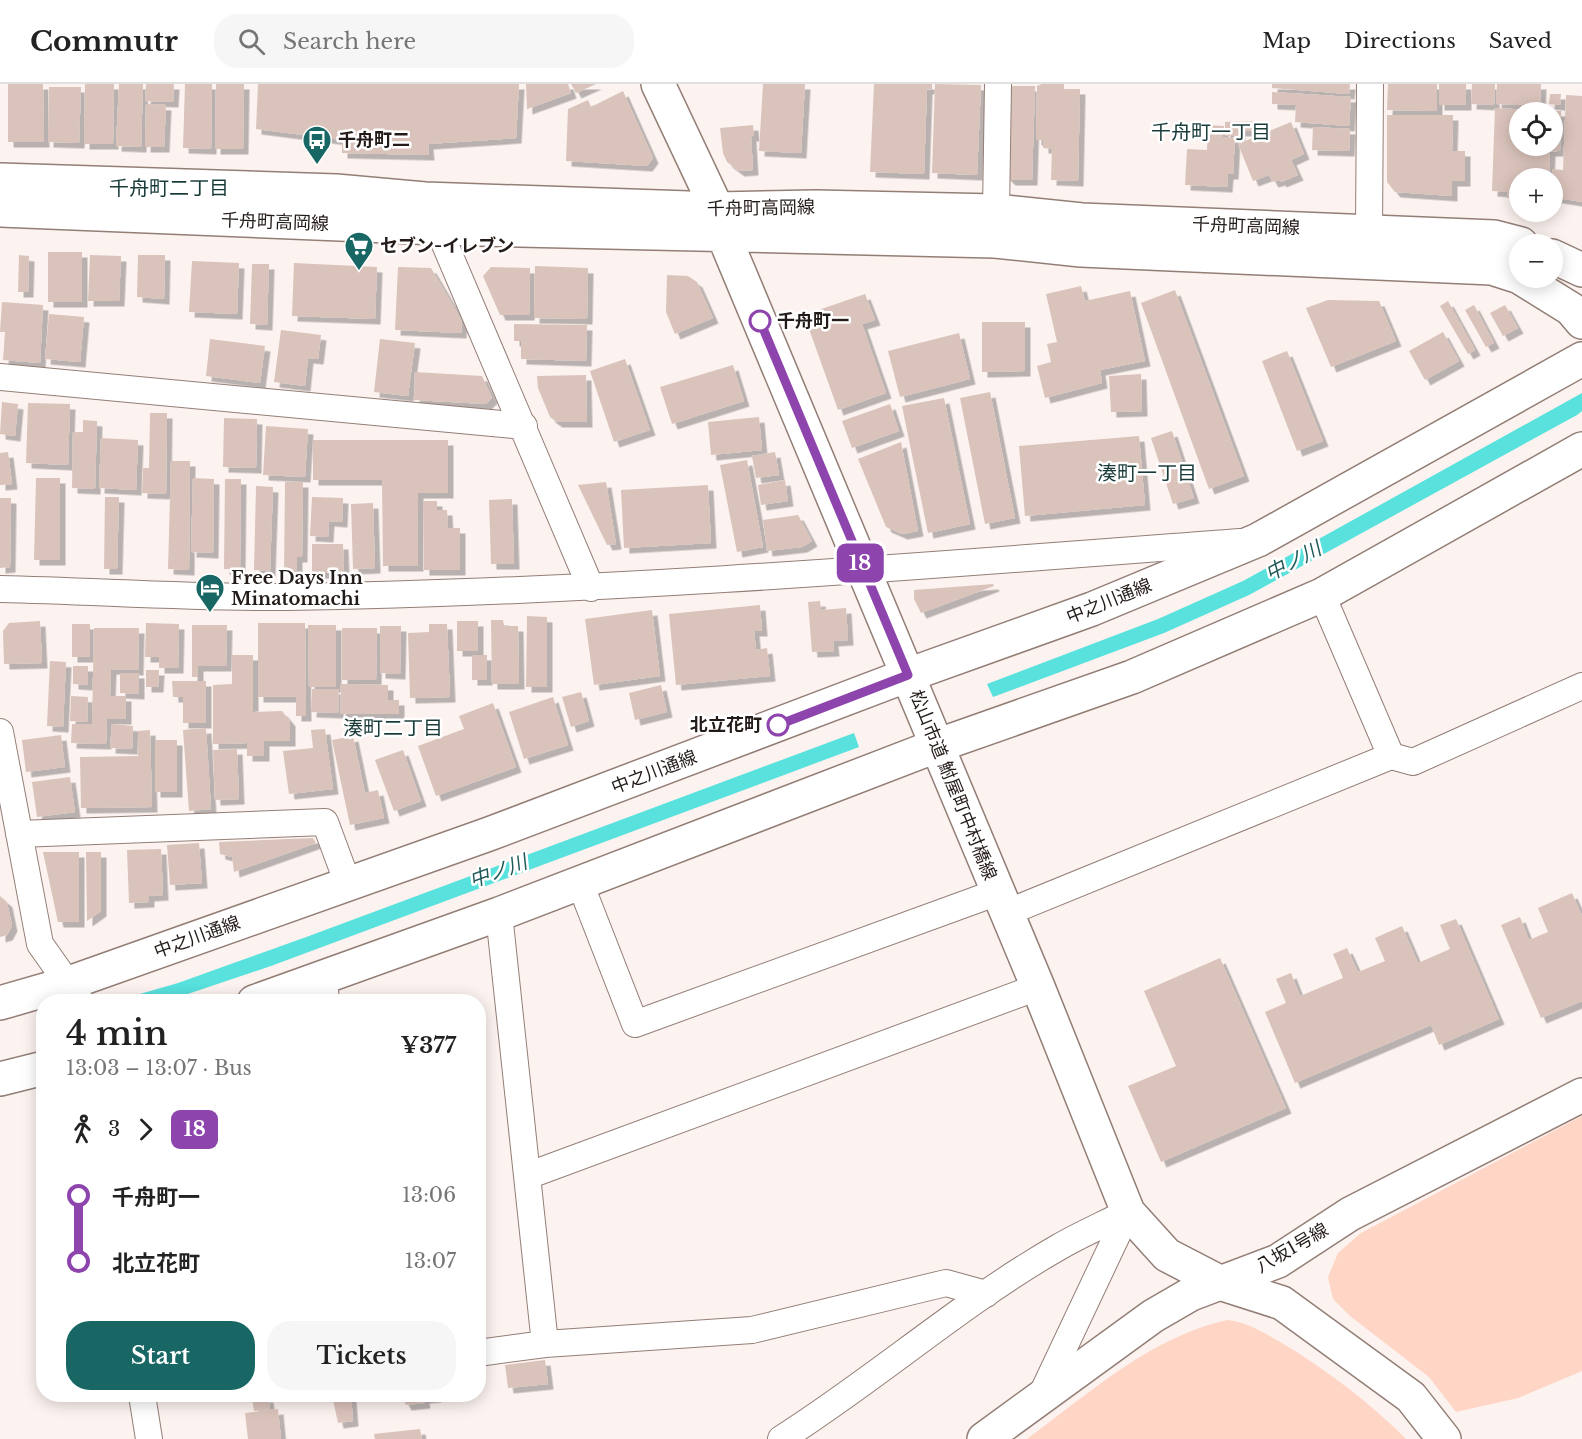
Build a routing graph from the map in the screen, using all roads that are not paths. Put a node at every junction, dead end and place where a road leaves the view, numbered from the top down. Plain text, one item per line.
1 (657, 84) edge
2 (998, 84) edge
3 (1370, 84) edge
4 (0, 180) edge
5 (425, 199) junction
6 (0, 210) edge
7 (720, 221) junction
8 (995, 226) junction
9 (438, 228) junction
10 (1369, 231) junction
11 (1509, 241) edge
12 (1563, 261) edge
13 (1367, 263) junction
14 (1582, 270) edge
15 (1509, 273) edge
16 (1538, 288) edge
17 (1582, 322) edge
18 (1582, 359) edge
19 (0, 377) edge
20 (524, 426) junction
21 (1582, 449) edge
22 (1258, 540) junction
23 (863, 570) junction
24 (591, 588) junction
25 (0, 589) edge
26 (1322, 595) junction
27 (908, 675) junction
28 (1582, 686) edge
29 (0, 732) edge
30 (936, 746) junction
31 (1391, 756) junction
32 (19, 834) junction
33 (580, 883) junction
34 (348, 884) junction
35 (1002, 903) junction
36 (499, 914) junction
37 (1038, 987) junction
38 (325, 990) edge
39 (75, 992) edge
40 (301, 994) edge
41 (36, 998) edge
42 (0, 1003) edge
43 (36, 1070) edge
44 (0, 1079) edge
45 (1582, 1095) edge
46 (527, 1176) junction
47 (1128, 1212) junction
48 (1222, 1284) junction
49 (986, 1294) junction
50 (545, 1344) junction
51 (486, 1352) edge
52 (1041, 1396) junction
53 (149, 1402) edge
54 (1440, 1434) edge
55 (149, 1439) edge
56 (781, 1439) edge
57 (984, 1439) edge

1 - 7 street, 松山市道 鮒屋町中村橋線
2 - 8 street
3 - 10 street
4 - 5 street, 千舟町高岡線
5 - 7 street, 千舟町高岡線
5 - 9 street
6 - 9 street, 千舟町高岡線
7 - 8 street, 千舟町高岡線
7 - 9 street, 千舟町高岡線
7 - 23 street, 松山市道 鮒屋町中村橋線
8 - 10 street, 千舟町高岡線
8 - 13 street, 千舟町高岡線
9 - 20 street
10 - 11 street, 千舟町高岡線
10 - 13 street
12 - 14 street
13 - 15 street, 千舟町高岡線
16 - 17 street, 千舟町高岡線
18 - 22 street, 中之川通線
19 - 20 street
20 - 24 street
21 - 26 street
22 - 23 street
22 - 27 street, 中之川通線
23 - 24 street
23 - 27 street, 松山市道 鮒屋町中村橋線
24 - 25 street
26 - 30 street
26 - 31 street
27 - 30 street, 松山市道 鮒屋町中村橋線
27 - 34 street, 中之川通線
28 - 31 street
29 - 32 street
30 - 33 street
30 - 35 street, 松山市道 鮒屋町中村橋線
31 - 35 street
32 - 34 street
32 - 39 street
33 - 35 street
33 - 36 street
34 - 39 street, 中之川通線
35 - 37 street, 松山市道 鮒屋町中村橋線
36 - 38 street
36 - 46 street
37 - 46 street
37 - 47 street, 松山市道 鮒屋町中村橋線
38 - 40 street
41 - 42 street, 中之川通線
43 - 44 street
45 - 48 street, 八坂1号線
46 - 50 street
47 - 48 street, 松山市道 鮒屋町中村橋線
47 - 49 street
47 - 52 street
48 - 52 street, 八坂1号線
48 - 54 street, 松山市道 鮒屋町中村橋線
49 - 50 street
49 - 56 street
50 - 51 street
52 - 57 street, 八坂1号線
53 - 55 street

